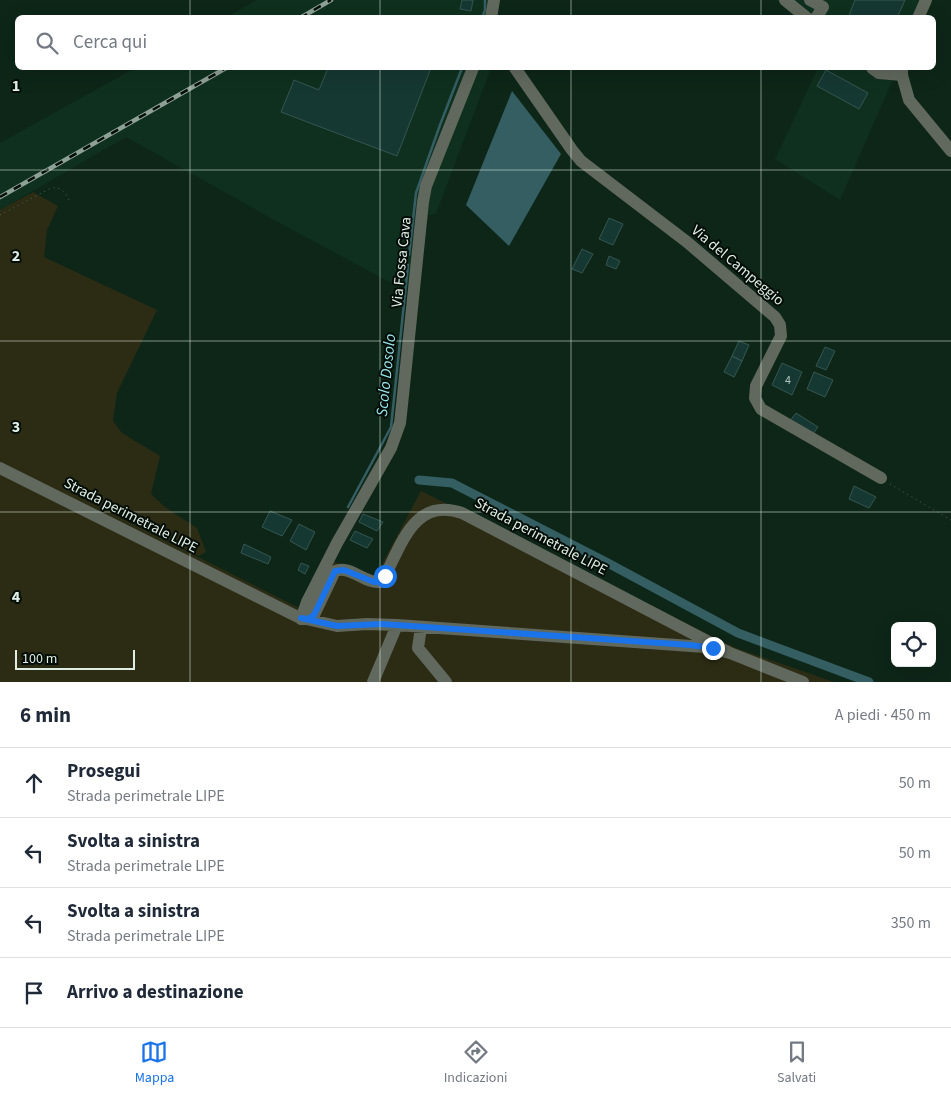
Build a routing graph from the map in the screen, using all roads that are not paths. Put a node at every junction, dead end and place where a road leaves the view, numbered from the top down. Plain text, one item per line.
1 (494, 0) edge
2 (785, 0) edge
3 (810, 0) edge
4 (926, 0) edge
5 (492, 15) edge
6 (803, 15) edge
7 (818, 15) edge
8 (919, 15) edge
9 (472, 70) edge
10 (516, 70) edge
11 (875, 70) edge
12 (902, 71) edge
13 (951, 151) edge
14 (0, 468) edge
15 (881, 478) road end
16 (301, 618) junction
17 (397, 625) junction
18 (421, 627) junction
19 (730, 653) junction
20 (373, 682) edge
21 (446, 682) edge
22 (803, 682) edge

1 - 5 street
2 - 6 street
3 - 7 street
4 - 8 street
9 - 16 street, Via Fossa Cava
10 - 15 street, Via del Campeggio
11 - 12 street
12 - 13 street
14 - 16 street, Strada perimetrale LIPE
16 - 17 street, Strada perimetrale LIPE
16 - 19 street, Strada perimetrale LIPE
17 - 18 street, Strada perimetrale LIPE
17 - 20 street
18 - 19 street, Strada perimetrale LIPE
18 - 21 street
19 - 22 street, Strada perimetrale LIPE

